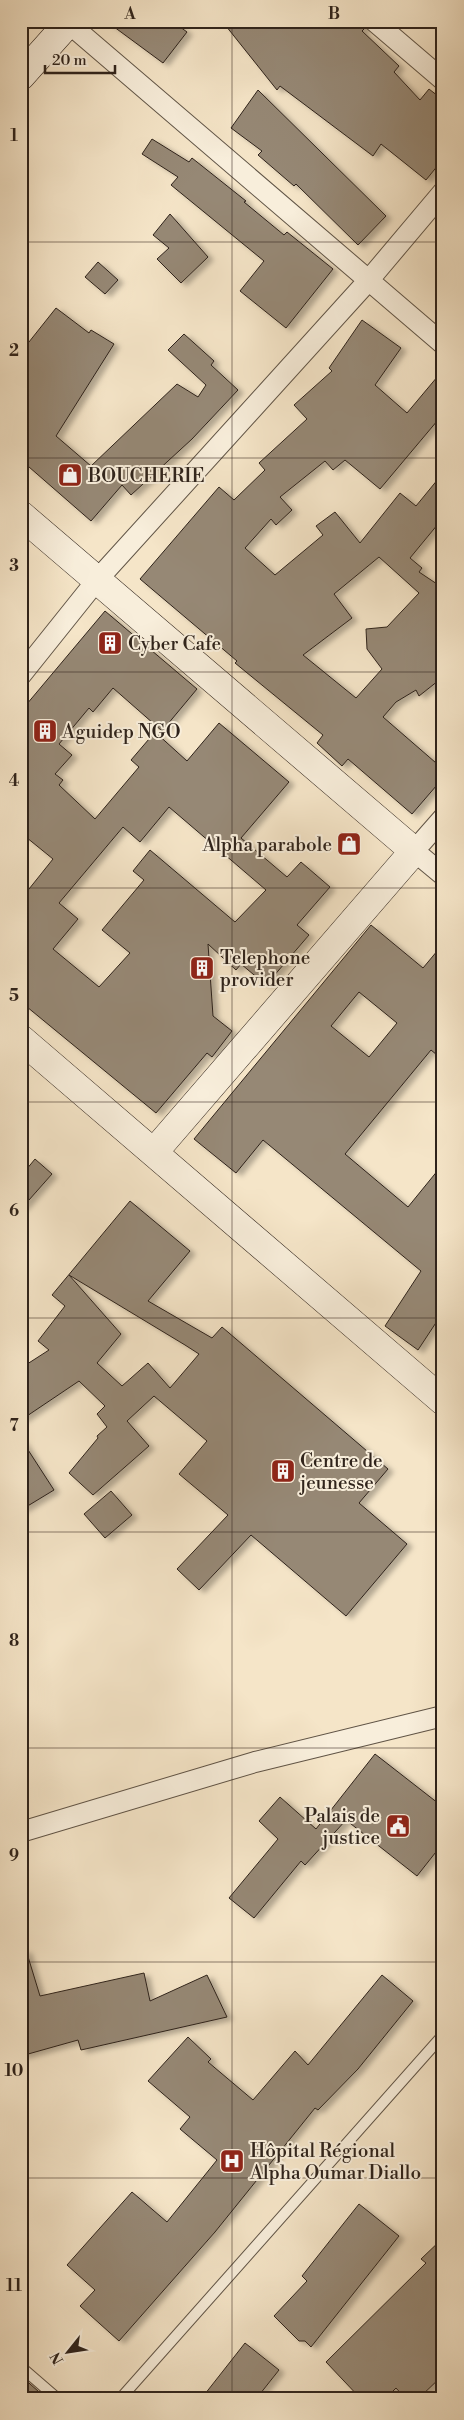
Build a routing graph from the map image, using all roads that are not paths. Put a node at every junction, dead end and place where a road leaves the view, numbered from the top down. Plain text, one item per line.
1 (374, 21) edge
2 (68, 22) edge
3 (21, 76) edge
4 (443, 80) edge
5 (443, 192) edge
6 (368, 281) junction
7 (443, 344) edge
8 (21, 515) edge
9 (97, 580) junction
10 (21, 675) edge
11 (443, 818) edge
12 (414, 851) junction
13 (443, 875) edge
14 (21, 1038) edge
15 (154, 1152) junction
16 (443, 1401) edge
17 (443, 1716) edge
18 (21, 1832) edge
19 (443, 2035) edge
20 (21, 2367) edge
21 (58, 2399) edge
22 (120, 2399) edge

1 - 4 street
2 - 3 main road
2 - 6 street
5 - 6 street
6 - 7 street
6 - 9 street
8 - 9 main road
9 - 10 street
9 - 12 main road
11 - 12 street
12 - 13 street
12 - 15 main road
14 - 15 main road
15 - 16 main road
17 - 18 street
19 - 22 lane
20 - 21 lane

